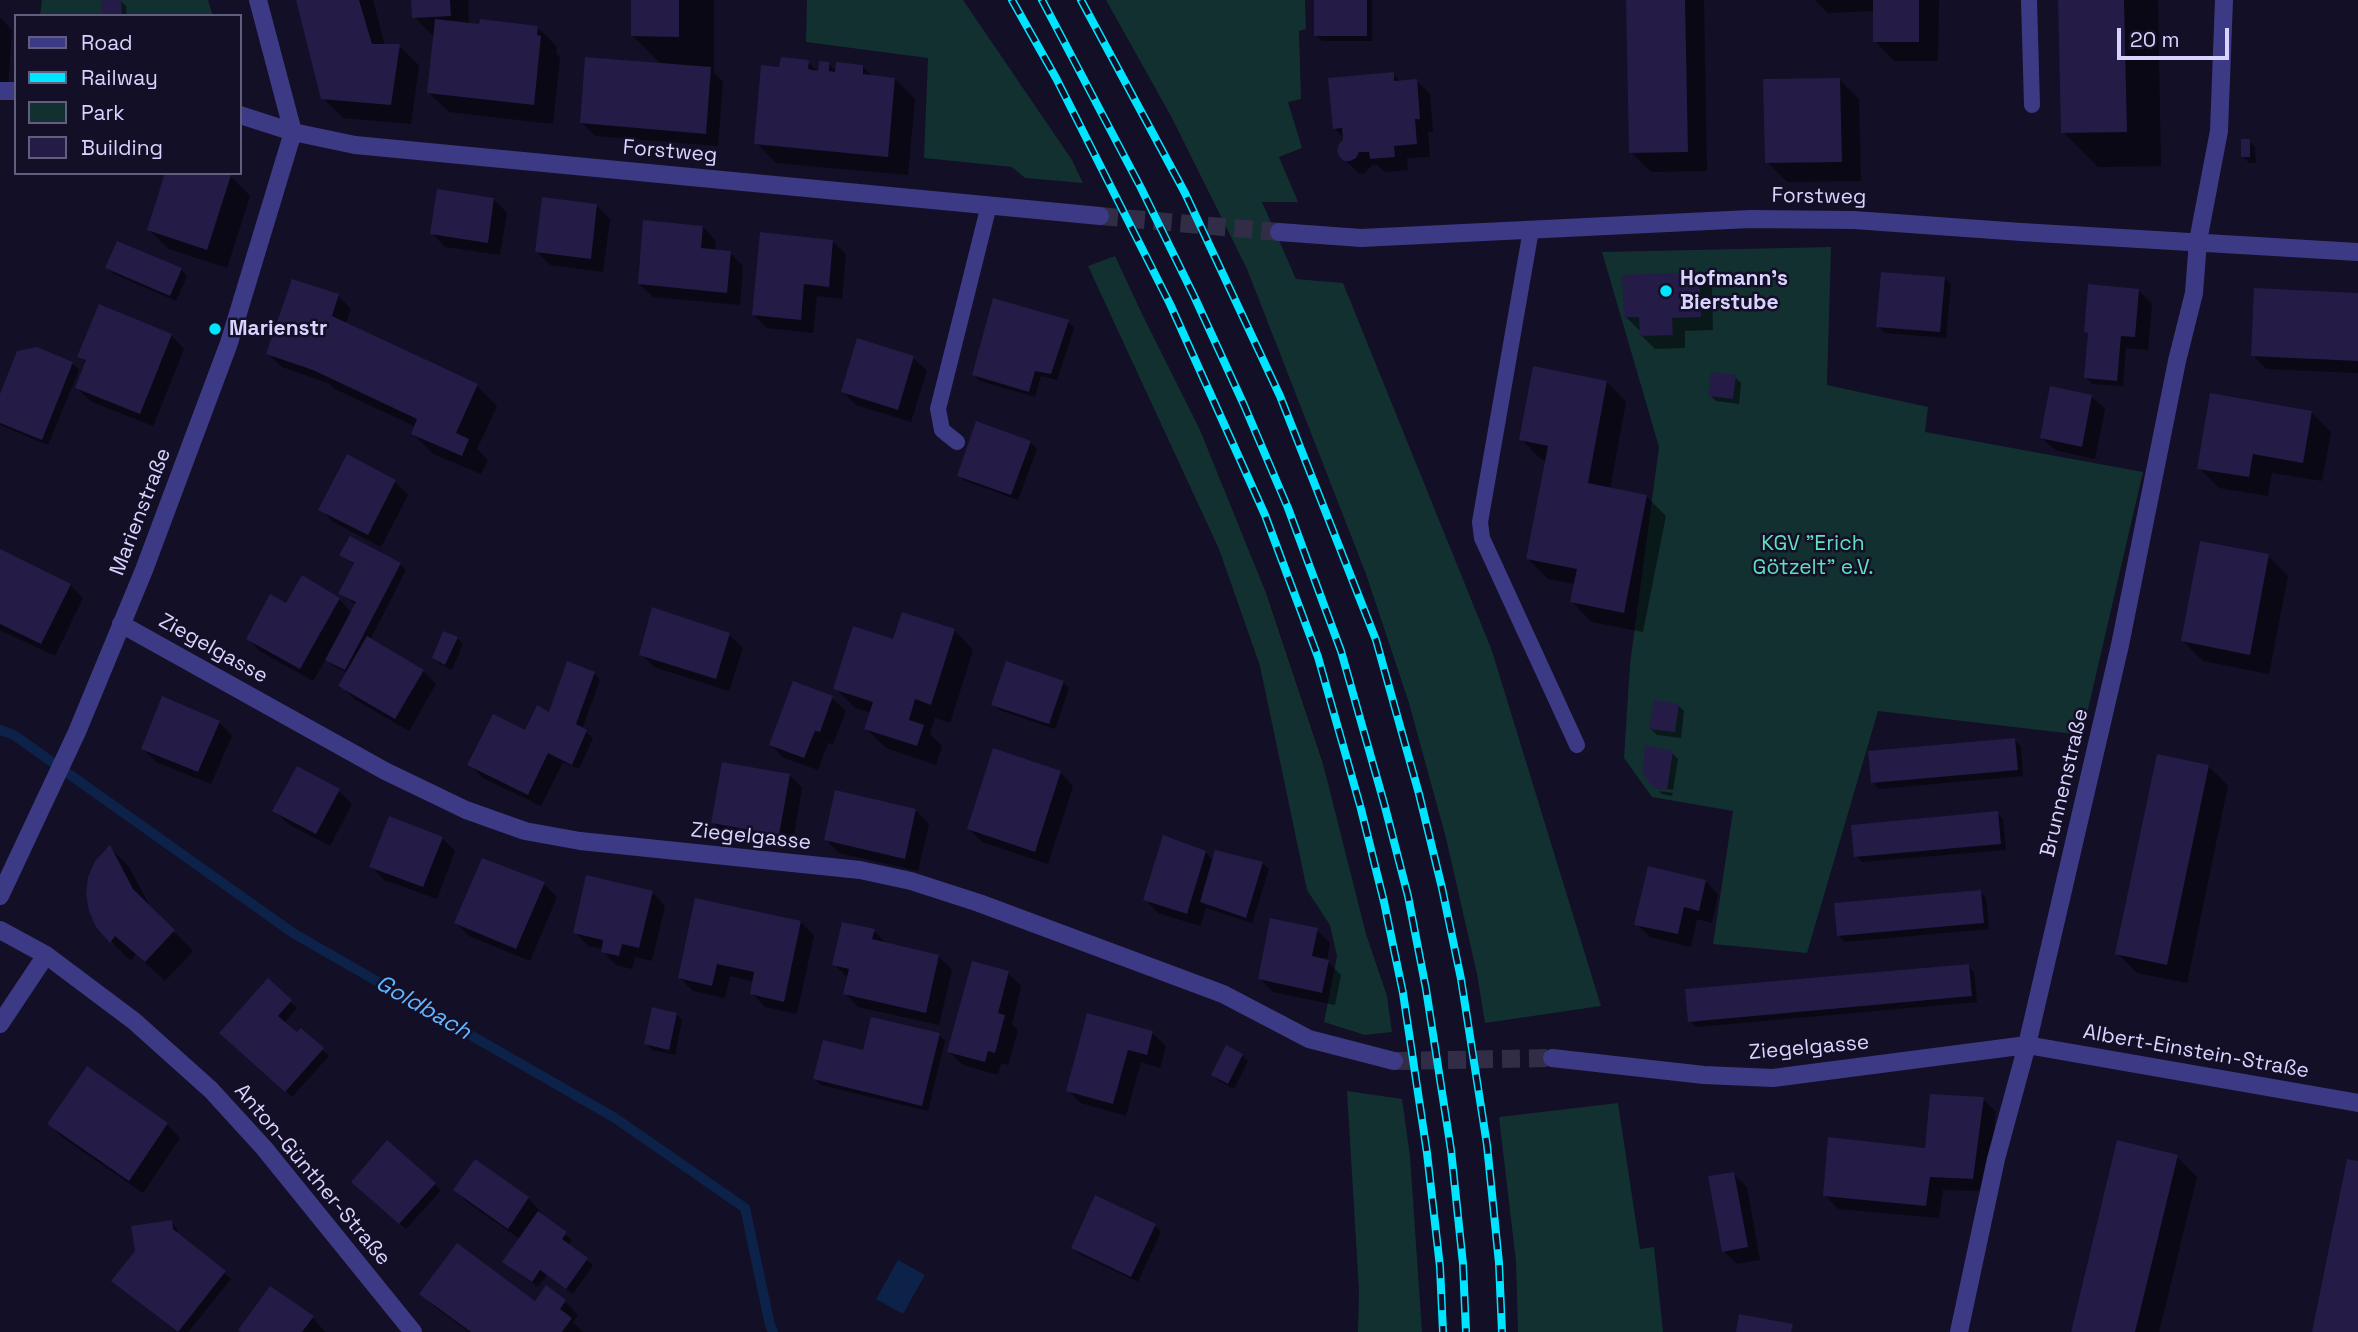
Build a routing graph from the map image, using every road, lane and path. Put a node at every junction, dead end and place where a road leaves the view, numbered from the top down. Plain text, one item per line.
1 (258, 0) edge
2 (2029, 0) edge
3 (2224, 0) edge
4 (2032, 106) dead end
5 (242, 116) edge
6 (293, 132) junction
7 (989, 205) junction
8 (1100, 216) tunnel mouth
9 (1531, 230) junction
10 (1279, 232) tunnel mouth
11 (2198, 241) junction
12 (2358, 252) edge
13 (957, 442) dead end
14 (121, 624) junction
15 (1577, 745) dead end
16 (0, 896) edge
17 (0, 930) edge
18 (46, 955) junction
19 (0, 1024) edge
20 (2027, 1045) junction
21 (1552, 1058) tunnel mouth
22 (1394, 1061) tunnel mouth
23 (2358, 1103) edge
24 (413, 1332) edge
25 (1959, 1332) edge

1 - 6 street
2 - 4 lane
3 - 11 street, Brunnenstraße
5 - 6 street, Forstweg
6 - 7 street, Forstweg
6 - 14 street, Marienstraße
7 - 8 street, Forstweg
7 - 13 lane
9 - 10 street, Forstweg
9 - 11 street, Forstweg
9 - 15 lane
11 - 12 street, Forstweg
11 - 20 street, Brunnenstraße
14 - 16 street, Marienstraße
14 - 22 street, Ziegelgasse
17 - 18 street, Anton-Günther-Straße
18 - 19 street
18 - 24 street, Anton-Günther-Straße
20 - 21 street, Ziegelgasse
20 - 23 street, Albert-Einstein-Straße
20 - 25 street, Brunnenstraße

